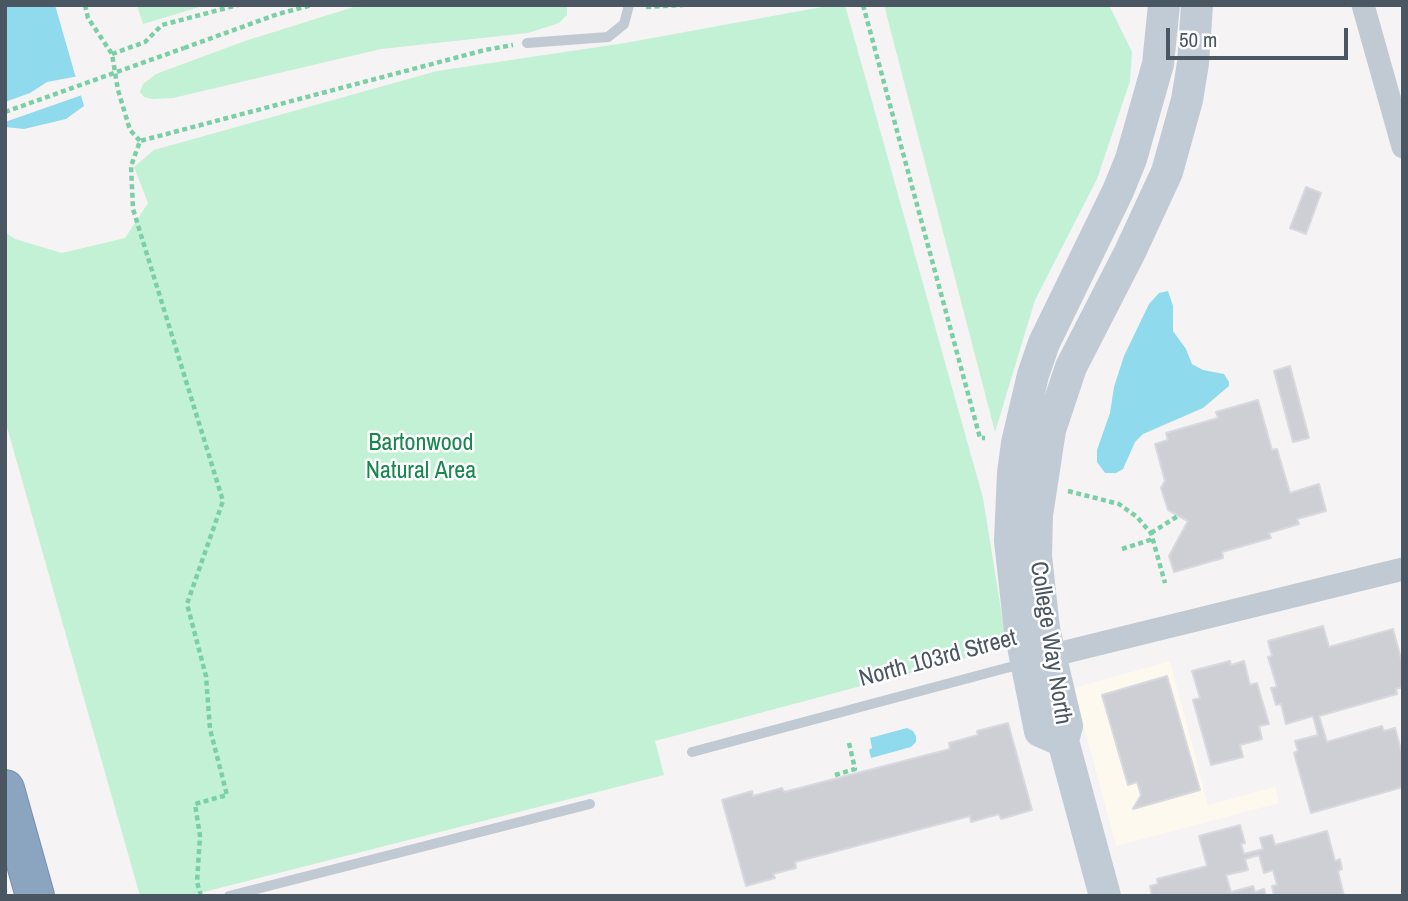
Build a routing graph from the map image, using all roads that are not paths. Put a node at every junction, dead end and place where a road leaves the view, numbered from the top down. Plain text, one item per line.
1 (629, 5) edge
2 (1164, 5) edge
3 (1197, 5) edge
4 (1363, 5) edge
5 (527, 43) road end
6 (1403, 147) edge
7 (1403, 569) edge
8 (1037, 659) junction
9 (692, 752) dead end
10 (5, 789) edge
11 (590, 804) dead end
12 (5, 827) edge
13 (20, 896) edge
14 (35, 896) edge
15 (229, 896) edge
16 (1105, 896) edge

1 - 5 lane
2 - 8 street, College Way North
3 - 8 street, College Way North
4 - 6 street
7 - 8 street, North 103rd Street
8 - 9 lane, North 103rd Street
8 - 16 street, College Way North
10 - 14 highway
11 - 15 lane
12 - 13 highway

